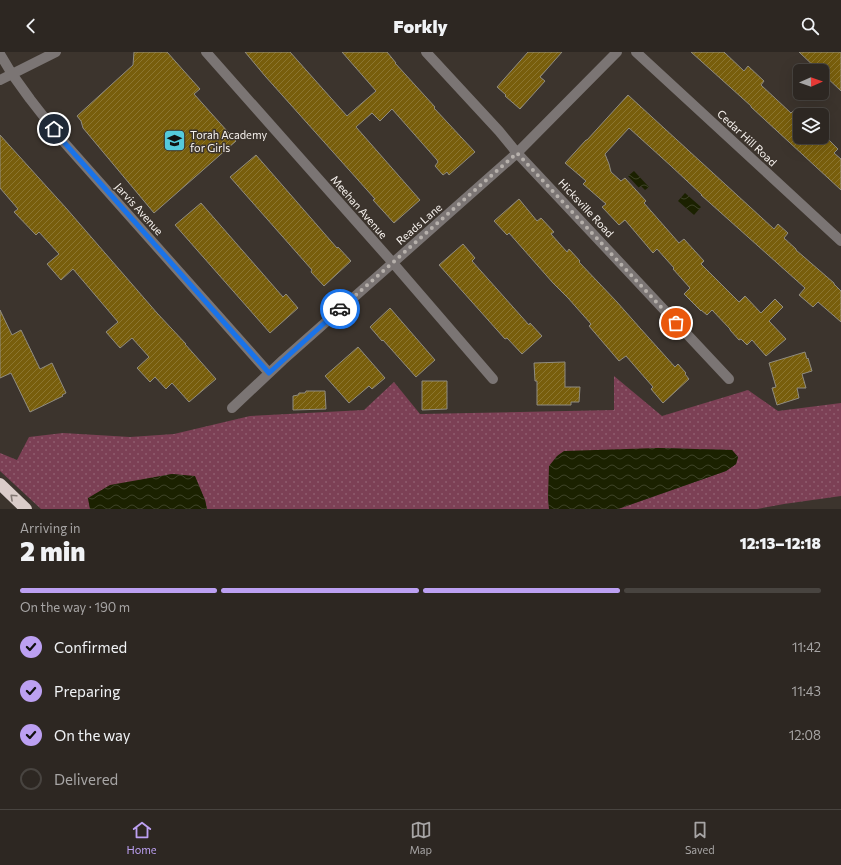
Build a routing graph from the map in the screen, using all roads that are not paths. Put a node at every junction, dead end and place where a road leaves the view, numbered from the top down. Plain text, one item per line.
1 (56, 52) edge
2 (206, 52) edge
3 (426, 52) edge
4 (617, 52) edge
5 (636, 52) edge
6 (0, 54) edge
7 (12, 74) junction
8 (0, 80) edge
9 (517, 153) junction
10 (841, 241) edge
11 (393, 263) junction
12 (269, 373) junction
13 (493, 379) dead end
14 (729, 379) dead end
15 (232, 408) dead end
16 (0, 484) edge
17 (26, 509) edge

1 - 7 street
2 - 11 street, Meehan Avenue
3 - 9 street, Hicksville Road
4 - 9 street, Reads Lane
5 - 10 street, Cedar Hill Road
6 - 7 street, Jarvis Avenue
7 - 8 street
7 - 12 street, Jarvis Avenue
9 - 11 street, Reads Lane
9 - 14 street, Hicksville Road
11 - 12 street, Reads Lane
11 - 13 street, Meehan Avenue
12 - 15 street, Reads Lane
17 -> 16 highway

